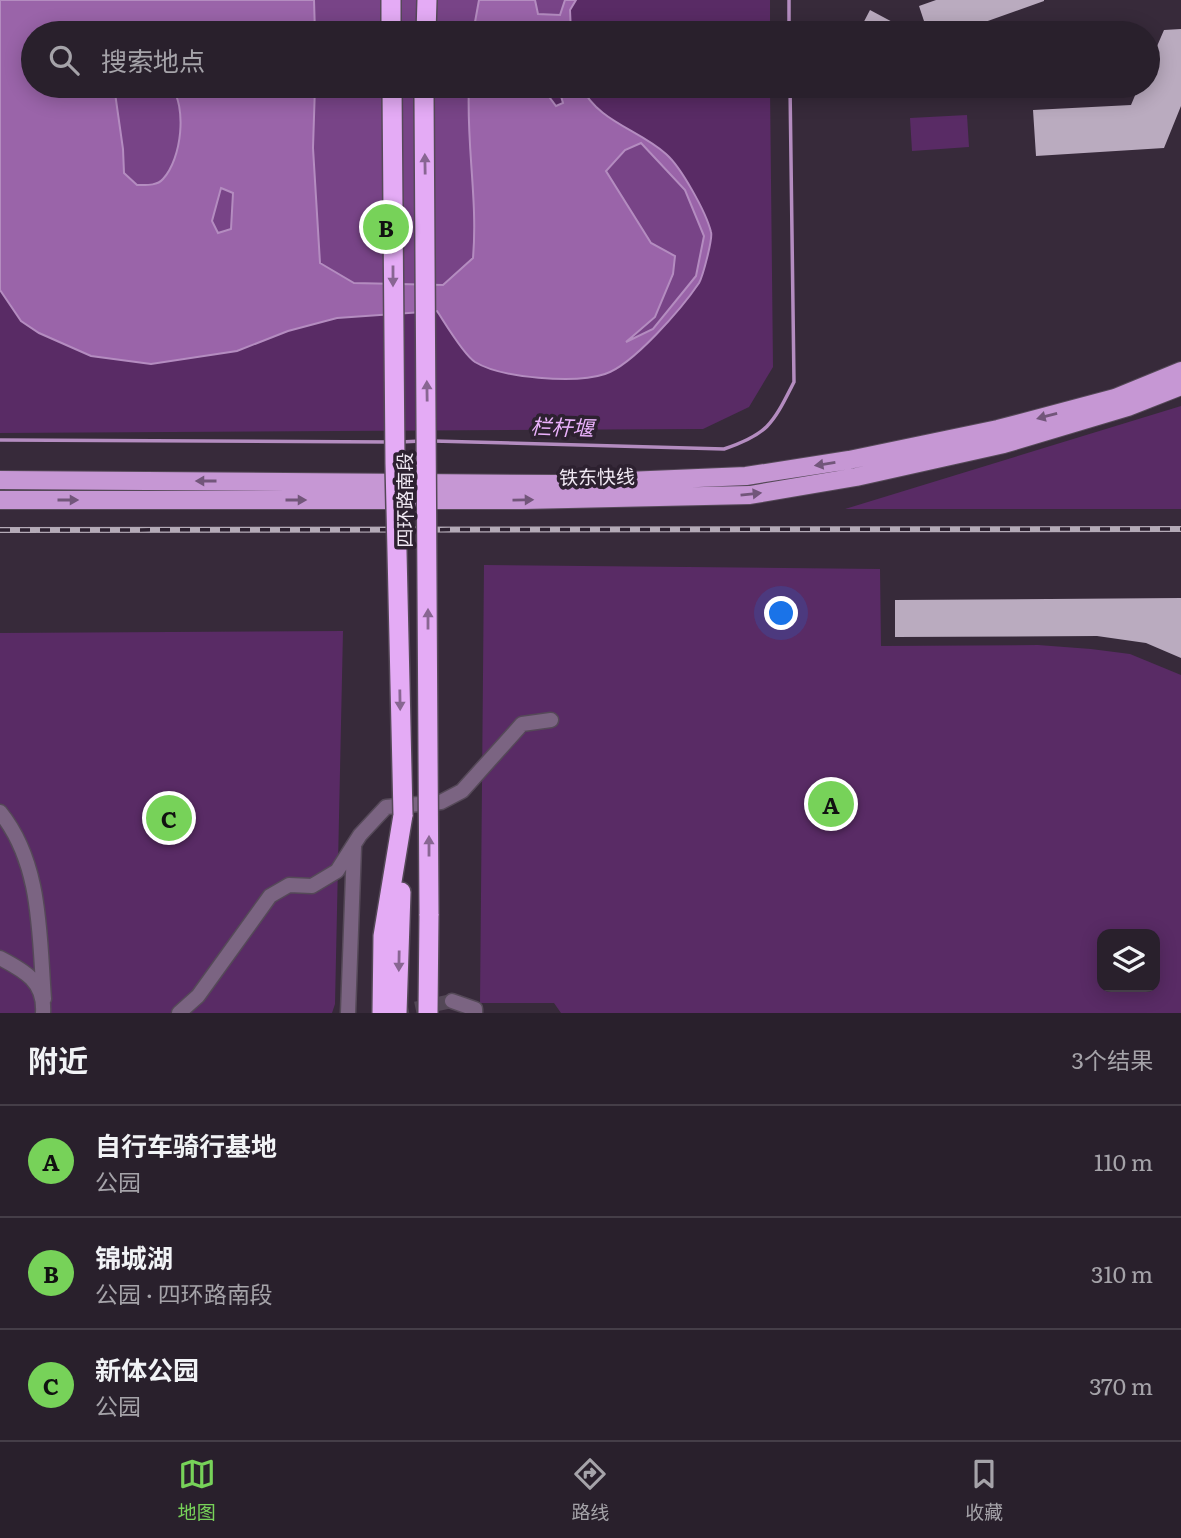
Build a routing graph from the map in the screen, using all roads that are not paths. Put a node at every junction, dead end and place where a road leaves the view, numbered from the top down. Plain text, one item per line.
1 (391, 0) edge
2 (425, 0) edge
3 (391, 21) edge
4 (425, 21) edge
5 (392, 98) edge
6 (424, 98) edge
7 (1181, 371) edge
8 (1181, 386) edge
9 (0, 480) edge
10 (0, 500) edge
11 (551, 720) dead end
12 (0, 812) edge
13 (403, 815) junction
14 (354, 844) junction
15 (429, 944) junction
16 (0, 958) edge
17 (43, 1006) edge
18 (444, 1007) edge
19 (179, 1013) edge
20 (348, 1013) edge
21 (383, 1013) edge
22 (397, 1013) edge
23 (428, 1013) edge
24 (475, 1013) edge

1 - 3 highway
2 - 4 highway
5 -> 13 highway, 四环路南段, bridge
15 -> 6 highway, 四环路南段, bridge
7 -> 9 main road, 铁东快线
10 -> 8 main road, 铁东快线
11 - 14 street
12 - 17 street
13 - 21 highway
13 -> 22 highway, 四环路南段
14 - 19 street
14 - 20 street
15 - 18 highway
15 - 23 highway
16 - 17 street
18 - 24 street

